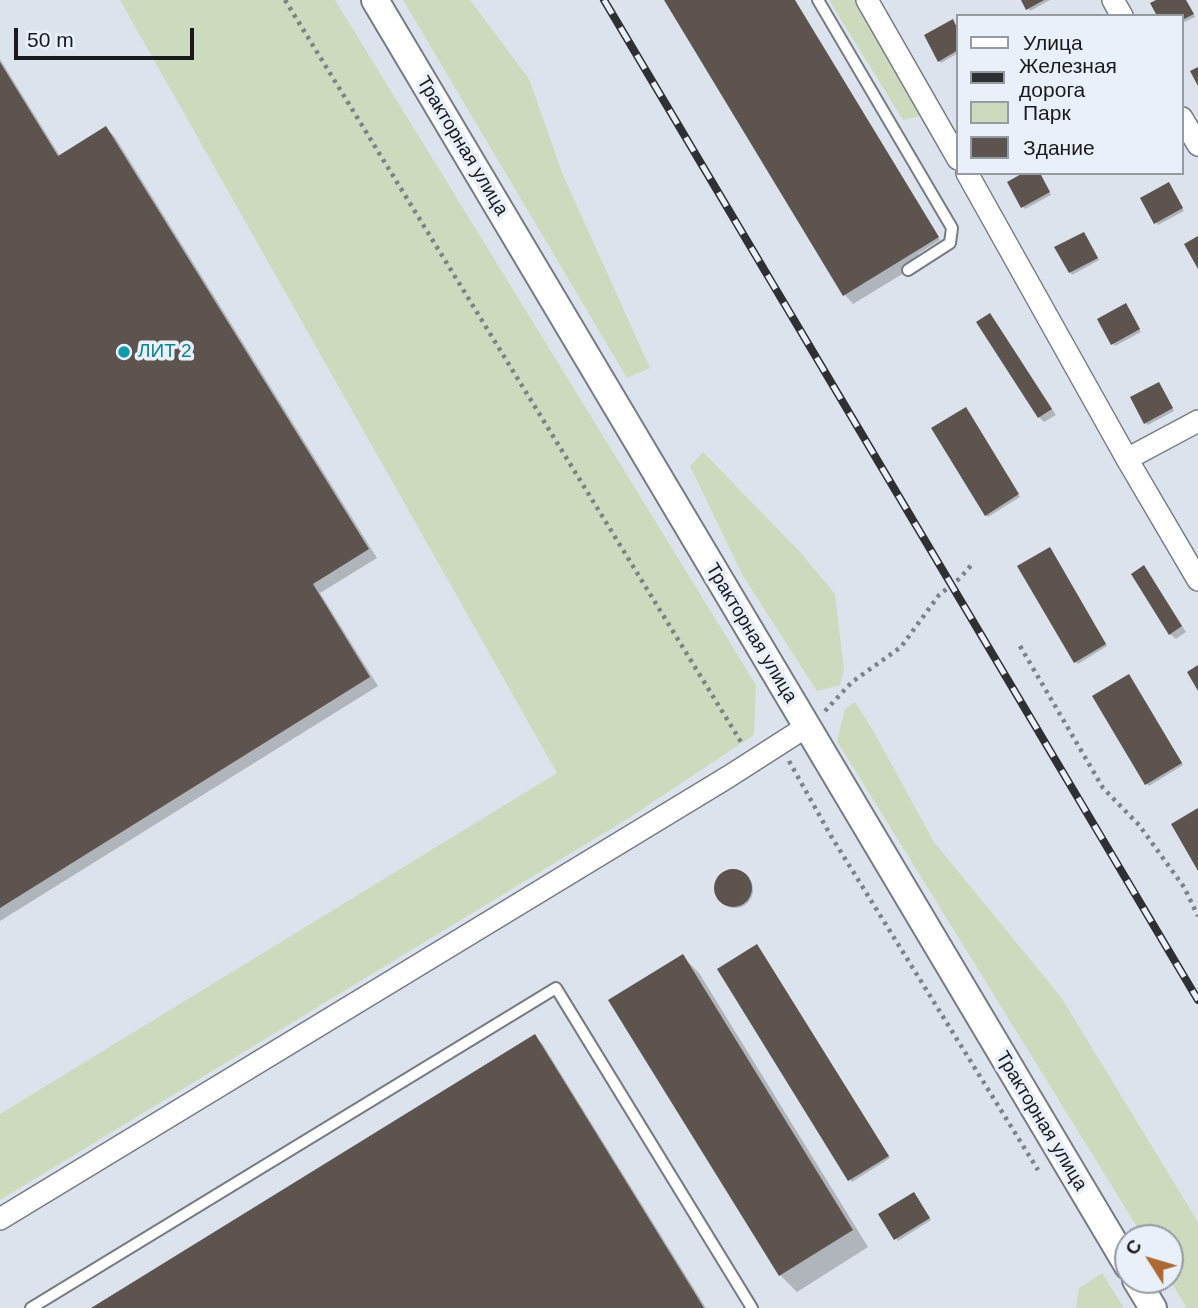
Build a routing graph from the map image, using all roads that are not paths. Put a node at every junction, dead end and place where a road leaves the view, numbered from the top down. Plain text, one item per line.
1 (375, 0) edge
2 (818, 0) edge
3 (867, 0) edge
4 (1184, 121) edge
5 (1198, 145) edge
6 (956, 156) edge
7 (968, 175) edge
8 (908, 270) dead end
9 (1198, 421) edge
10 (1127, 460) junction
11 (1198, 580) edge
12 (806, 727) junction
13 (0, 1219) edge
14 (1114, 1243) edge
15 (31, 1308) edge
16 (752, 1308) edge

1 - 12 street, Тракторная улица
2 - 8 lane
3 - 6 street
4 - 5 street
7 - 10 street
9 - 10 street
10 - 11 street
12 - 13 street
12 - 14 street, Тракторная улица
15 - 16 lane

